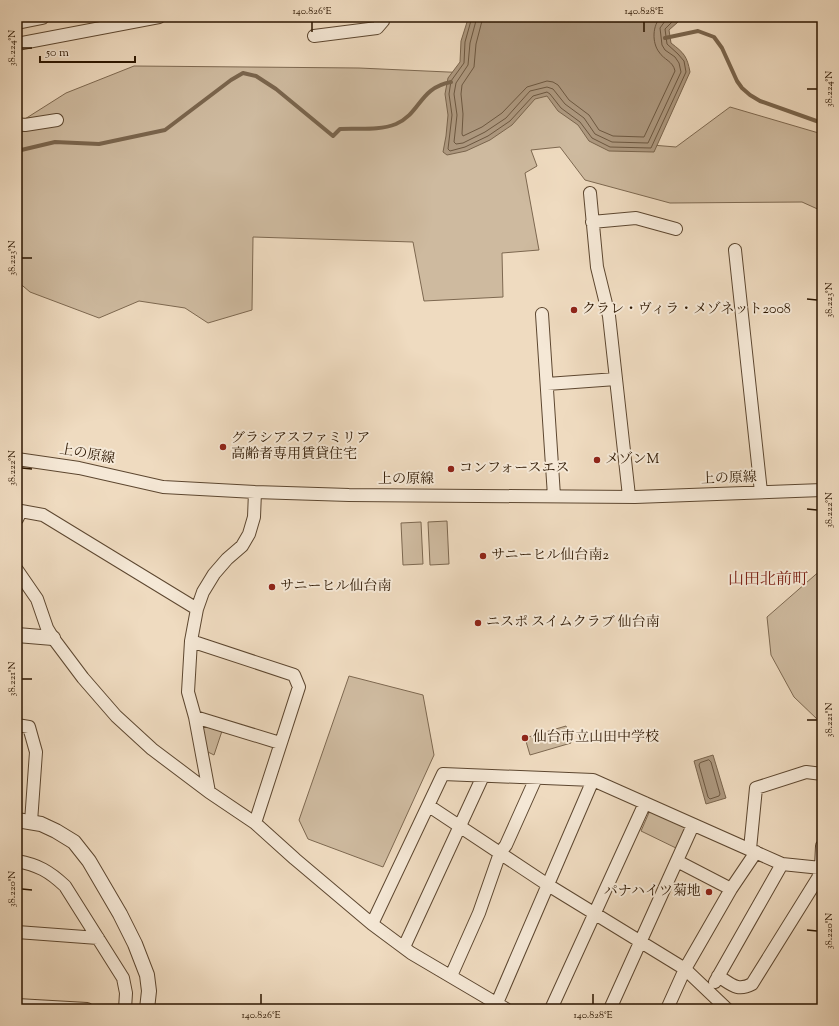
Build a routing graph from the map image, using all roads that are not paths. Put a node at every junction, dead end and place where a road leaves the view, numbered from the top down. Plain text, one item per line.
1 (42, 17) edge
2 (159, 17) edge
3 (382, 17) edge
4 (17, 22) edge
5 (314, 36) dead end
6 (17, 44) edge
7 (57, 120) dead end
8 (17, 124) edge
9 (590, 192) dead end
10 (592, 222) junction
11 (676, 229) dead end
12 (735, 250) dead end
13 (542, 314) dead end
14 (616, 379) junction
15 (547, 384) junction
16 (17, 459) edge
17 (822, 490) edge
18 (255, 492) junction
19 (760, 492) junction
20 (554, 496) junction
21 (629, 496) junction
22 (17, 519) edge
23 (17, 570) edge
24 (198, 609) junction
25 (17, 635) edge
26 (53, 638) junction
27 (191, 641) junction
28 (195, 717) junction
29 (17, 725) edge
30 (280, 743) junction
31 (822, 774) edge
32 (483, 776) junction
33 (536, 778) junction
34 (593, 780) junction
35 (209, 792) junction
36 (644, 803) junction
37 (429, 806) junction
38 (24, 821) edge
39 (255, 823) junction
40 (693, 825) junction
41 (460, 826) junction
42 (822, 846) edge
43 (753, 850) junction
44 (500, 853) junction
45 (17, 861) edge
46 (677, 861) junction
47 (782, 864) junction
48 (821, 868) junction
49 (548, 885) junction
50 (731, 889) junction
51 (595, 914) junction
52 (372, 924) junction
53 (17, 932) edge
54 (98, 938) junction
55 (641, 942) junction
56 (404, 947) junction
57 (685, 968) junction
58 (451, 976) junction
59 (718, 976) junction
60 (709, 992) junction
61 (17, 1005) edge
62 (502, 1006) edge
63 (88, 1009) edge
64 (125, 1009) edge
65 (147, 1009) edge
66 (551, 1009) edge
67 (610, 1009) edge
68 (667, 1009) edge
69 (726, 1009) edge

1 - 4 street
2 - 6 street
3 - 5 street
7 - 8 street
9 - 10 street
10 - 11 street
10 - 14 street
12 - 19 street
13 - 15 street
14 - 15 street
14 - 21 street
15 - 20 street
16 - 18 street, 上の原線
17 - 19 street, 上の原線
18 - 20 street, 上の原線
18 - 24 street
19 - 21 street, 上の原線
20 - 21 street, 上の原線
22 - 24 street
23 - 26 street
24 - 27 street
25 - 26 street
26 - 35 street
27 - 28 street
27 - 30 street
28 - 30 street
28 - 35 street
29 - 38 street
30 - 39 street
31 - 43 street
32 - 33 street
32 - 37 street
32 - 41 street
33 - 34 street
33 - 44 street
34 - 36 street
34 - 49 street
35 - 39 street
36 - 40 street
36 - 51 street
37 - 41 street
37 - 52 street
38 - 65 street
39 - 52 street
40 - 43 street
40 - 46 street
41 - 44 street
41 - 56 street
42 - 48 street
43 - 47 street
43 - 50 street
44 - 49 street
44 - 58 street
45 - 54 street
46 - 50 street
46 - 55 street
47 - 48 street
47 - 59 street
48 - 59 street
49 - 51 street
49 - 62 street
50 - 57 street
51 - 55 street
51 - 66 street
52 - 56 street
53 - 54 street
54 - 64 street
55 - 57 street
55 - 67 street
56 - 58 street
57 - 60 street
57 - 68 street
58 - 62 street
59 - 60 street
60 - 69 street
61 - 63 street

